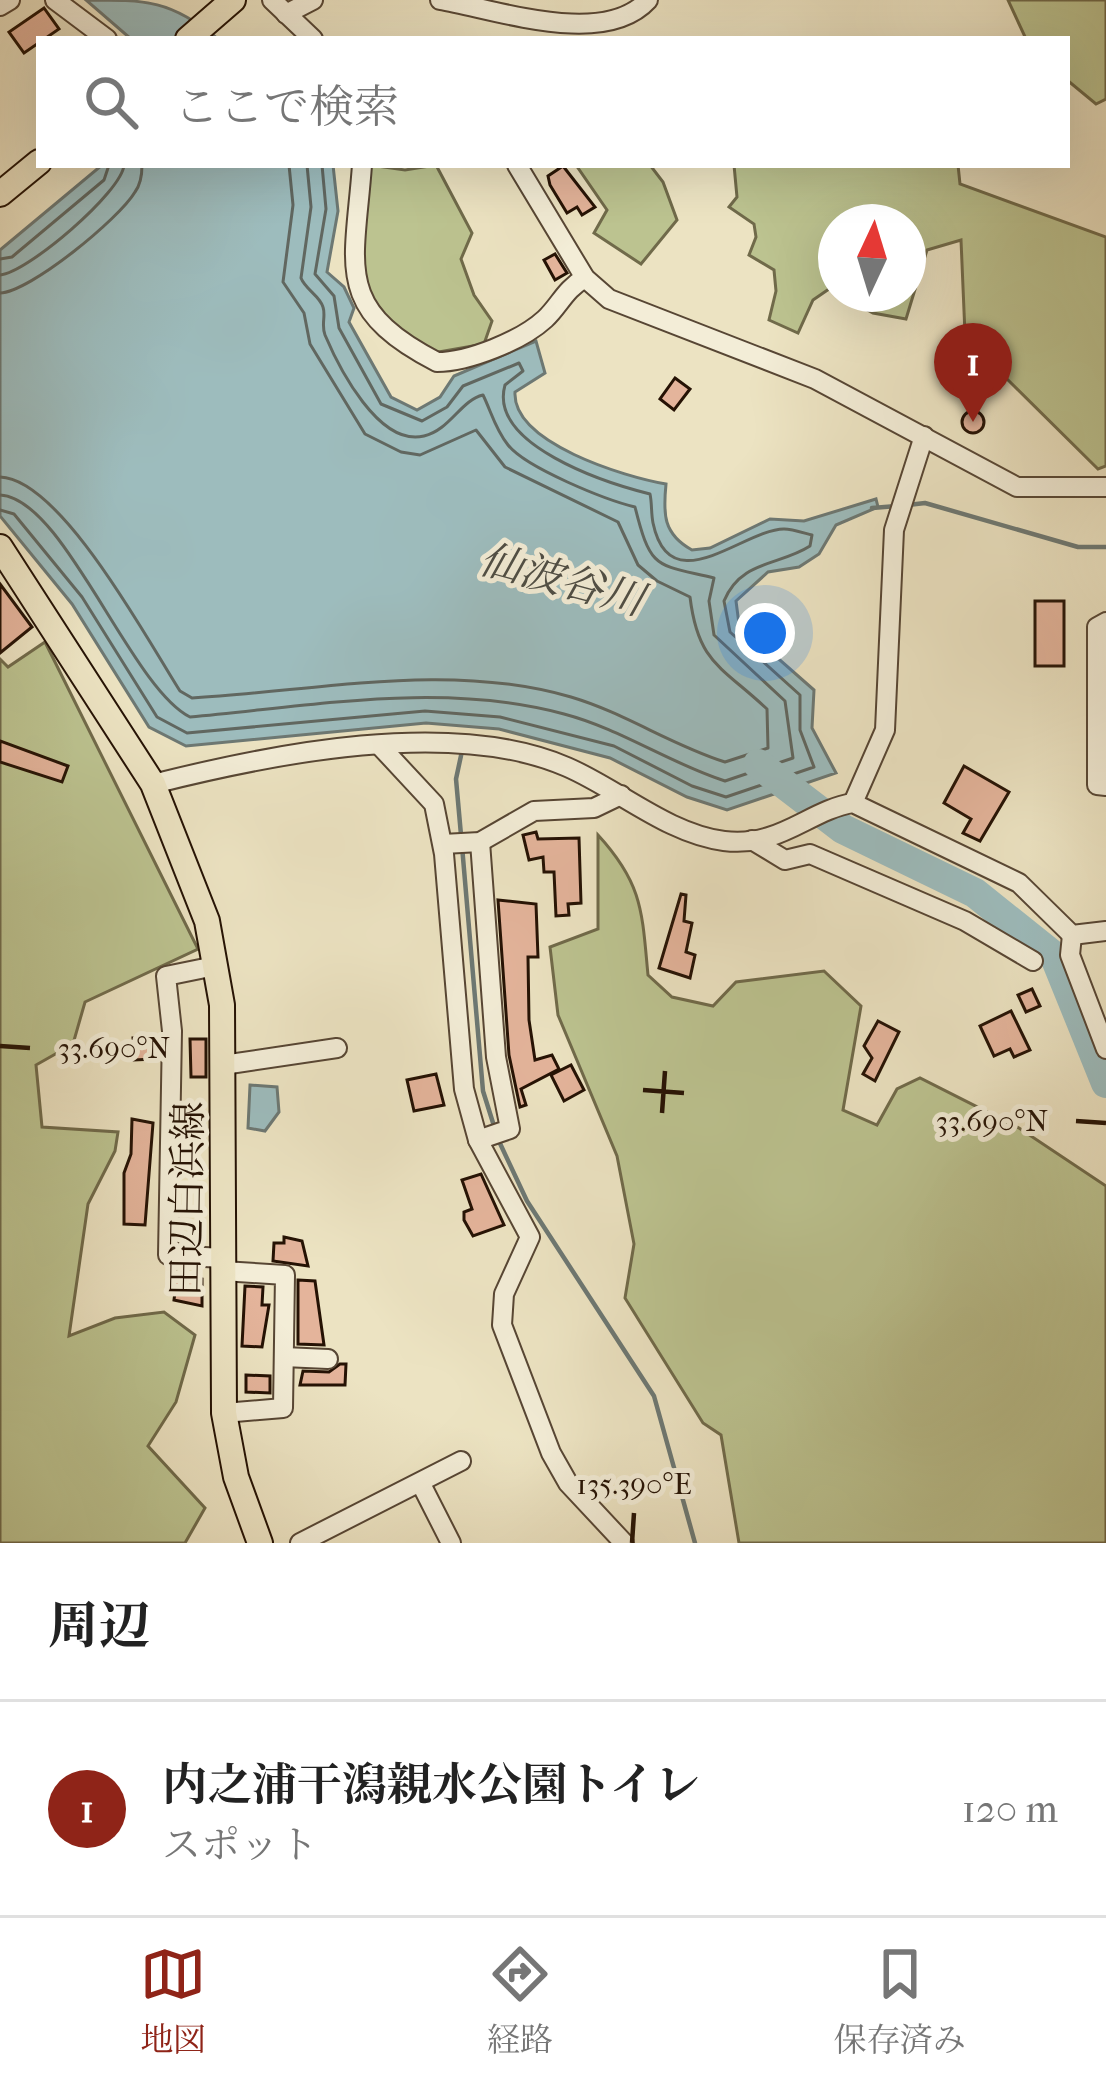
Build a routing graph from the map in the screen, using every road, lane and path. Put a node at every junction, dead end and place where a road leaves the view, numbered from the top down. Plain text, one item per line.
1 (10, 0) edge
2 (55, 0) edge
3 (314, 0) edge
4 (440, 0) edge
5 (648, 0) edge
6 (0, 6) edge
7 (279, 7) edge
8 (224, 9) edge
9 (103, 36) edge
10 (192, 36) edge
11 (310, 36) edge
12 (36, 164) edge
13 (362, 168) edge
14 (519, 168) edge
15 (0, 194) edge
16 (585, 278) junction
17 (924, 436) junction
18 (1106, 487) edge
19 (0, 548) edge
20 (1106, 622) edge
21 (1102, 702) edge
22 (381, 747) junction
23 (153, 784) junction
24 (1106, 786) edge
25 (621, 795) junction
26 (847, 804) junction
27 (756, 839) junction
28 (476, 842) junction
29 (447, 844) junction
30 (1106, 932) edge
31 (1072, 935) junction
32 (1033, 961) dead end
33 (214, 966) junction
34 (337, 1048) dead end
35 (1106, 1049) edge
36 (223, 1065) junction
37 (489, 1137) junction
38 (223, 1264) junction
39 (284, 1357) junction
40 (328, 1359) dead end
41 (224, 1413) junction
42 (461, 1461) dead end
43 (421, 1484) junction
44 (335, 1535) edge
45 (260, 1543) edge
46 (300, 1543) edge
47 (451, 1543) edge
48 (625, 1543) edge

1 - 6 street
2 - 9 street
3 - 7 street
4 - 5 street
7 - 11 street
8 - 10 main road
12 - 15 main road
13 - 16 street
14 - 16 street
16 - 17 street
17 - 18 street
17 - 26 street
19 - 23 main road, 田辺白浜線
20 - 21 street
21 - 24 street
22 - 23 street
22 - 25 street
22 - 29 street
23 - 33 main road, 田辺白浜線
25 - 27 street
25 - 28 street
26 - 27 street
26 - 31 street
27 - 32 street
28 - 29 street
28 - 37 street
29 - 37 street
30 - 31 street
31 - 35 street
33 - 36 main road, 田辺白浜線
33 - 38 street
34 - 36 street
36 - 38 main road, 田辺白浜線
37 - 48 street
38 - 39 street
38 - 41 main road, 田辺白浜線
39 - 40 street
39 - 41 street
41 - 45 main road, 田辺白浜線
42 - 43 street
43 - 44 street
43 - 47 street
44 - 46 street

